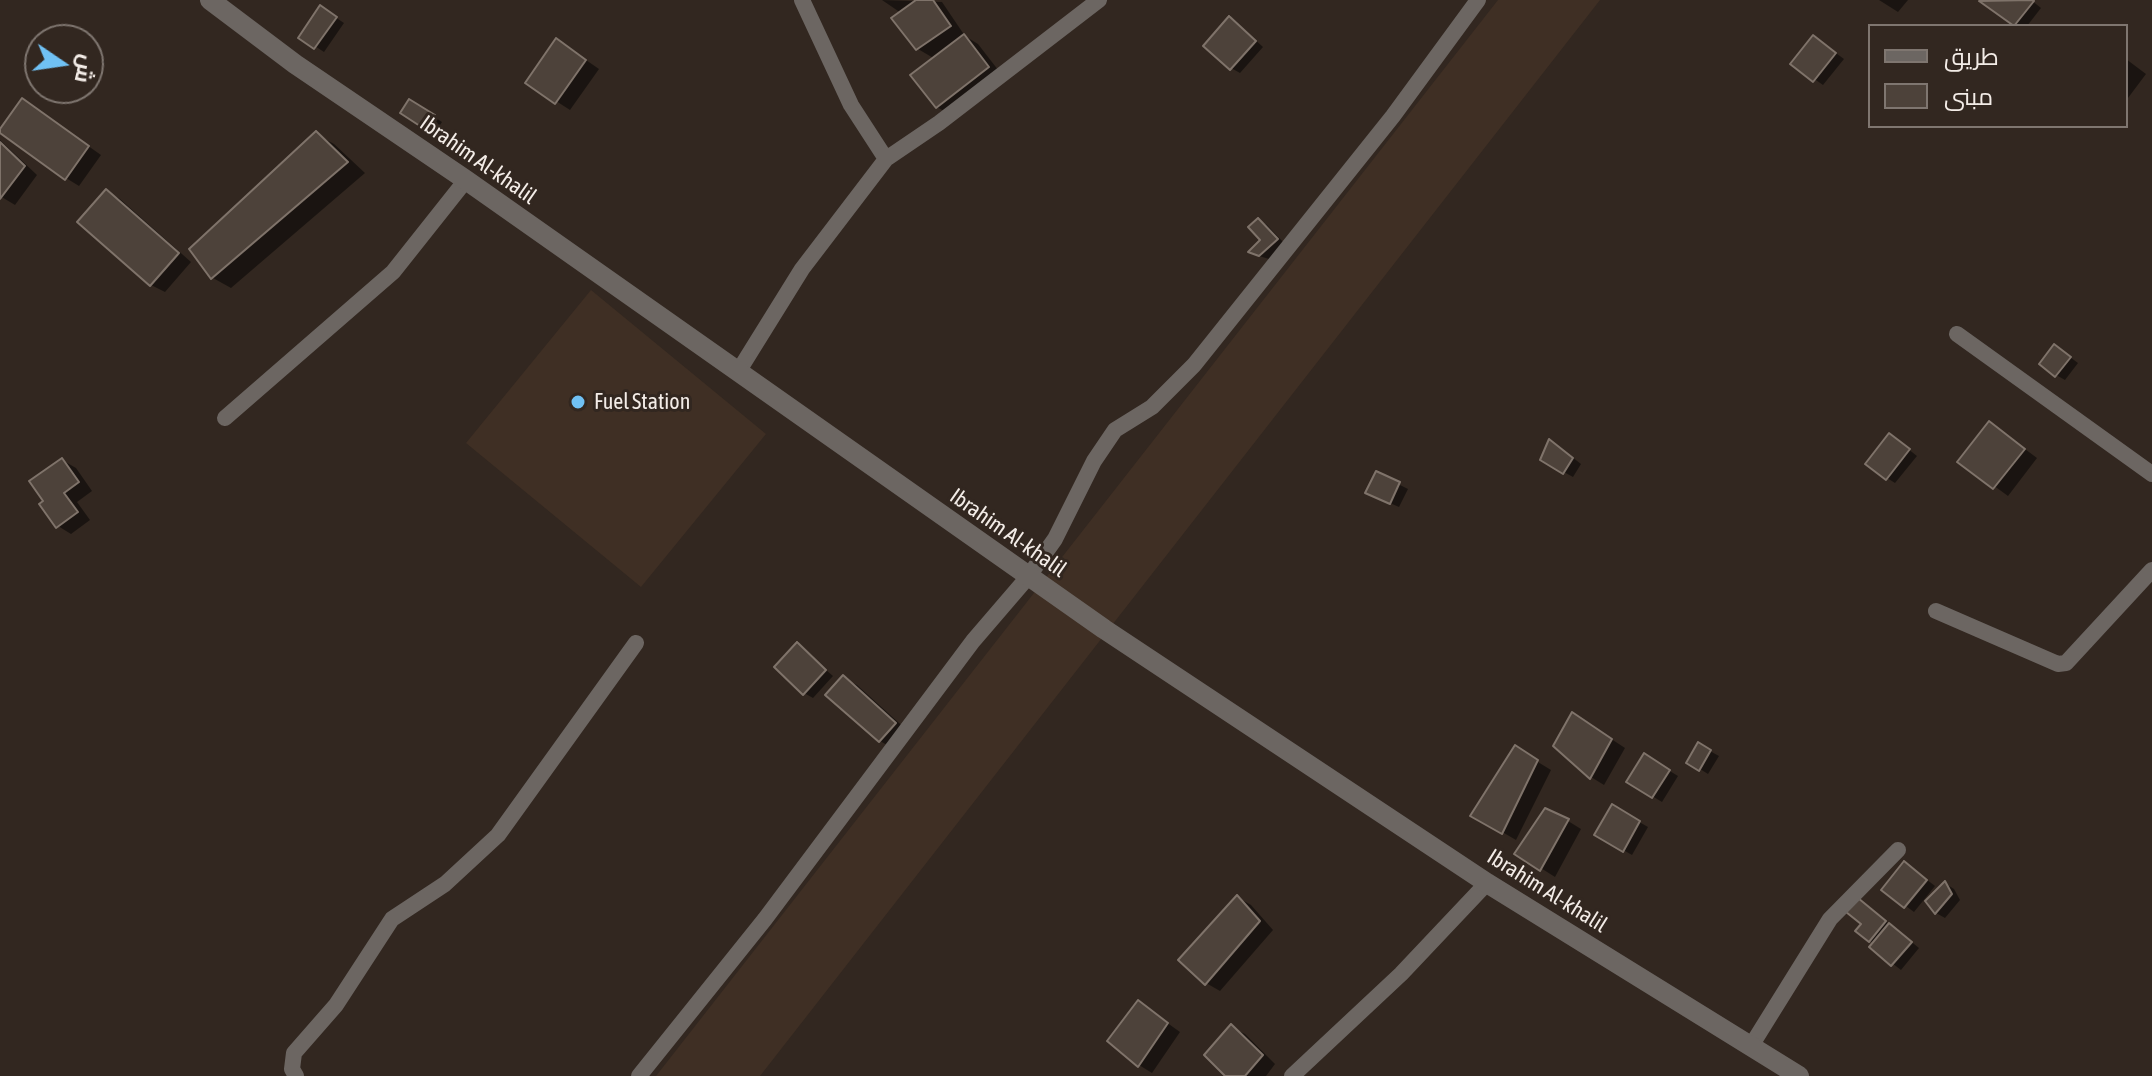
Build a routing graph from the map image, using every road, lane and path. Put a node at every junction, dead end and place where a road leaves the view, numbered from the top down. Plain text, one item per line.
1 (210, 0) edge
2 (802, 0) edge
3 (1099, 0) edge
4 (1478, 0) edge
5 (886, 159) junction
6 (466, 180) junction
7 (1957, 334) dead end
8 (738, 372) junction
9 (225, 418) dead end
10 (2152, 474) edge
11 (2152, 570) edge
12 (1028, 577) junction
13 (1936, 611) dead end
14 (636, 643) dead end
15 (1898, 850) dead end
16 (1487, 883) junction
17 (1751, 1046) junction
18 (296, 1076) edge
19 (639, 1076) edge
20 (1292, 1076) edge
21 (1799, 1076) edge

1 - 6 street, Ibrahim Al-khalil
2 - 5 street
3 - 5 street
4 - 12 street
5 - 8 street
6 - 8 street, Ibrahim Al-khalil
6 - 9 street
7 - 10 street
8 - 12 street, Ibrahim Al-khalil
11 - 13 street
12 - 16 street, Ibrahim Al-khalil
12 - 19 street
14 - 18 street
15 - 17 street
16 - 17 street, Ibrahim Al-khalil
16 - 20 street
17 - 21 street, Ibrahim Al-khalil

